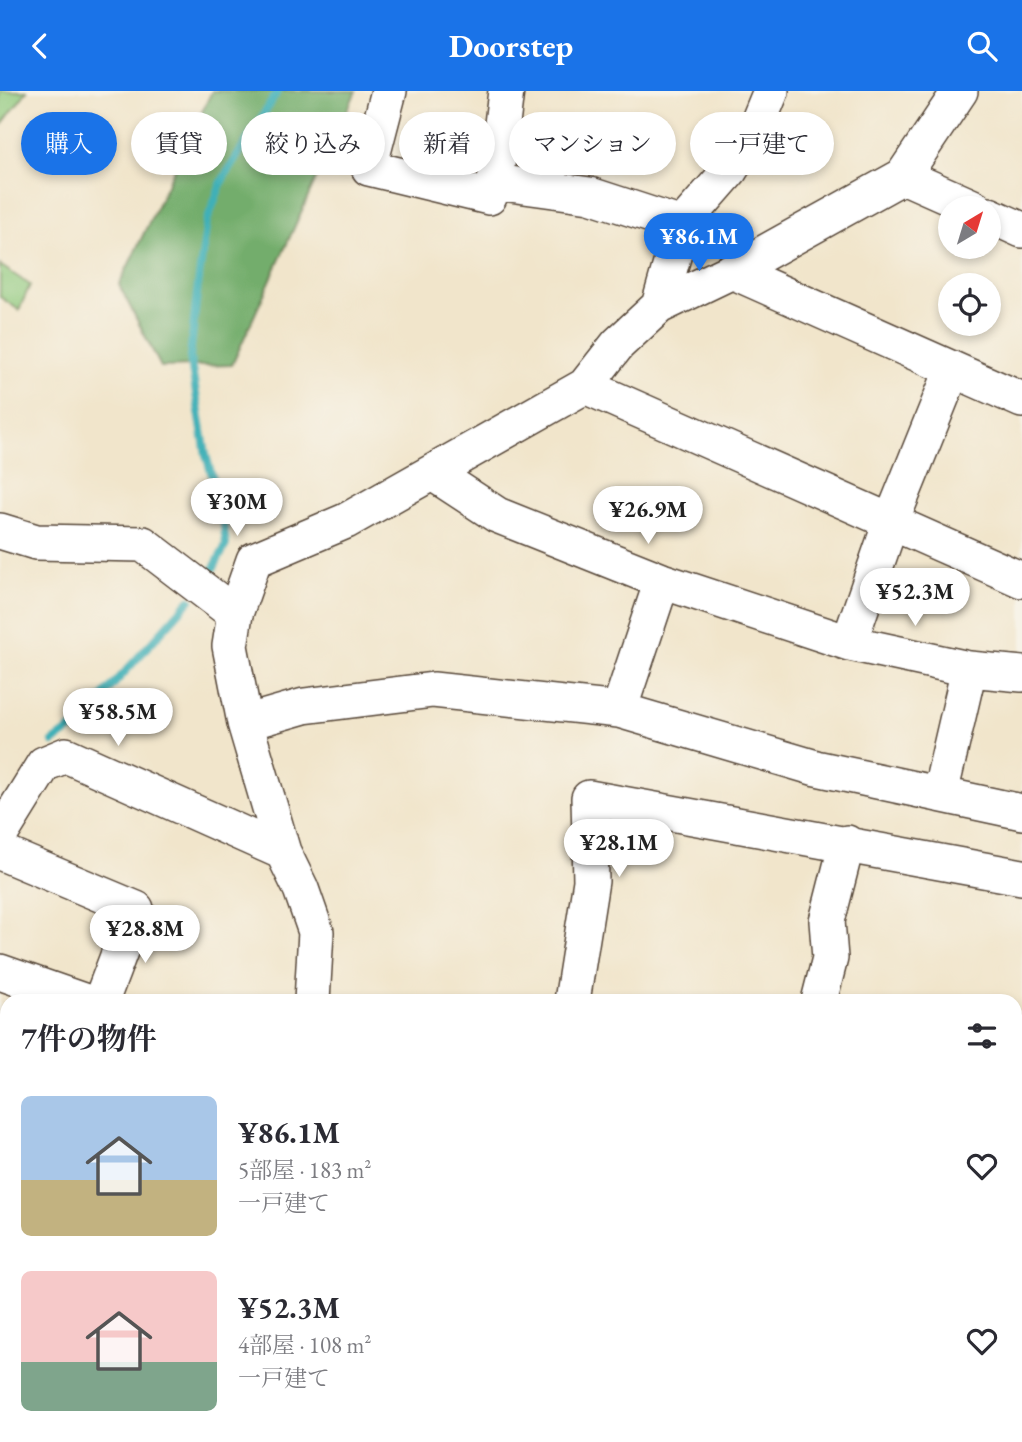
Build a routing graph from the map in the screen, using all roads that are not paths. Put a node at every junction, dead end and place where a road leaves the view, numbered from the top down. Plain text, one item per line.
1 (389, 91) edge
2 (506, 91) edge
3 (771, 91) edge
4 (960, 91) edge
5 (903, 176) junction
6 (495, 182) junction
7 (948, 196) edge
8 (1001, 220) edge
9 (682, 225) junction
10 (1022, 230) edge
11 (732, 271) junction
12 (659, 306) junction
13 (952, 371) junction
14 (585, 386) junction
15 (1022, 400) edge
16 (433, 473) junction
17 (891, 522) junction
18 (0, 530) edge
19 (662, 580) junction
20 (1022, 580) edge
21 (235, 614) junction
22 (849, 643) junction
23 (969, 669) junction
24 (1022, 674) edge
25 (619, 710) junction
26 (244, 723) junction
27 (940, 794) junction
28 (1022, 812) edge
29 (0, 835) edge
30 (847, 843) junction
31 (0, 852) edge
32 (283, 852) junction
33 (1022, 877) edge
34 (0, 972) edge
35 (63, 994) edge
36 (104, 994) edge
37 (312, 994) edge
38 (573, 994) edge
39 (821, 994) edge

1 - 6 street
2 - 6 street
3 - 9 street
4 - 5 street
5 - 7 street
5 - 11 street
6 - 9 street
8 - 10 street
9 - 12 street
11 - 12 street
11 - 13 street
12 - 14 street
13 - 15 street
13 - 17 street
14 - 16 street
14 - 17 street
16 - 19 street
16 - 21 street
17 - 20 street
17 - 22 street
18 - 21 street
19 - 22 street
19 - 25 street
21 - 26 street
22 - 23 street
23 - 24 street
23 - 27 street
25 - 26 street
25 - 27 street
26 - 32 street
27 - 28 street
29 - 32 street
30 - 33 street
30 - 38 street
30 - 39 street
31 - 36 street
32 - 37 street
34 - 35 street

